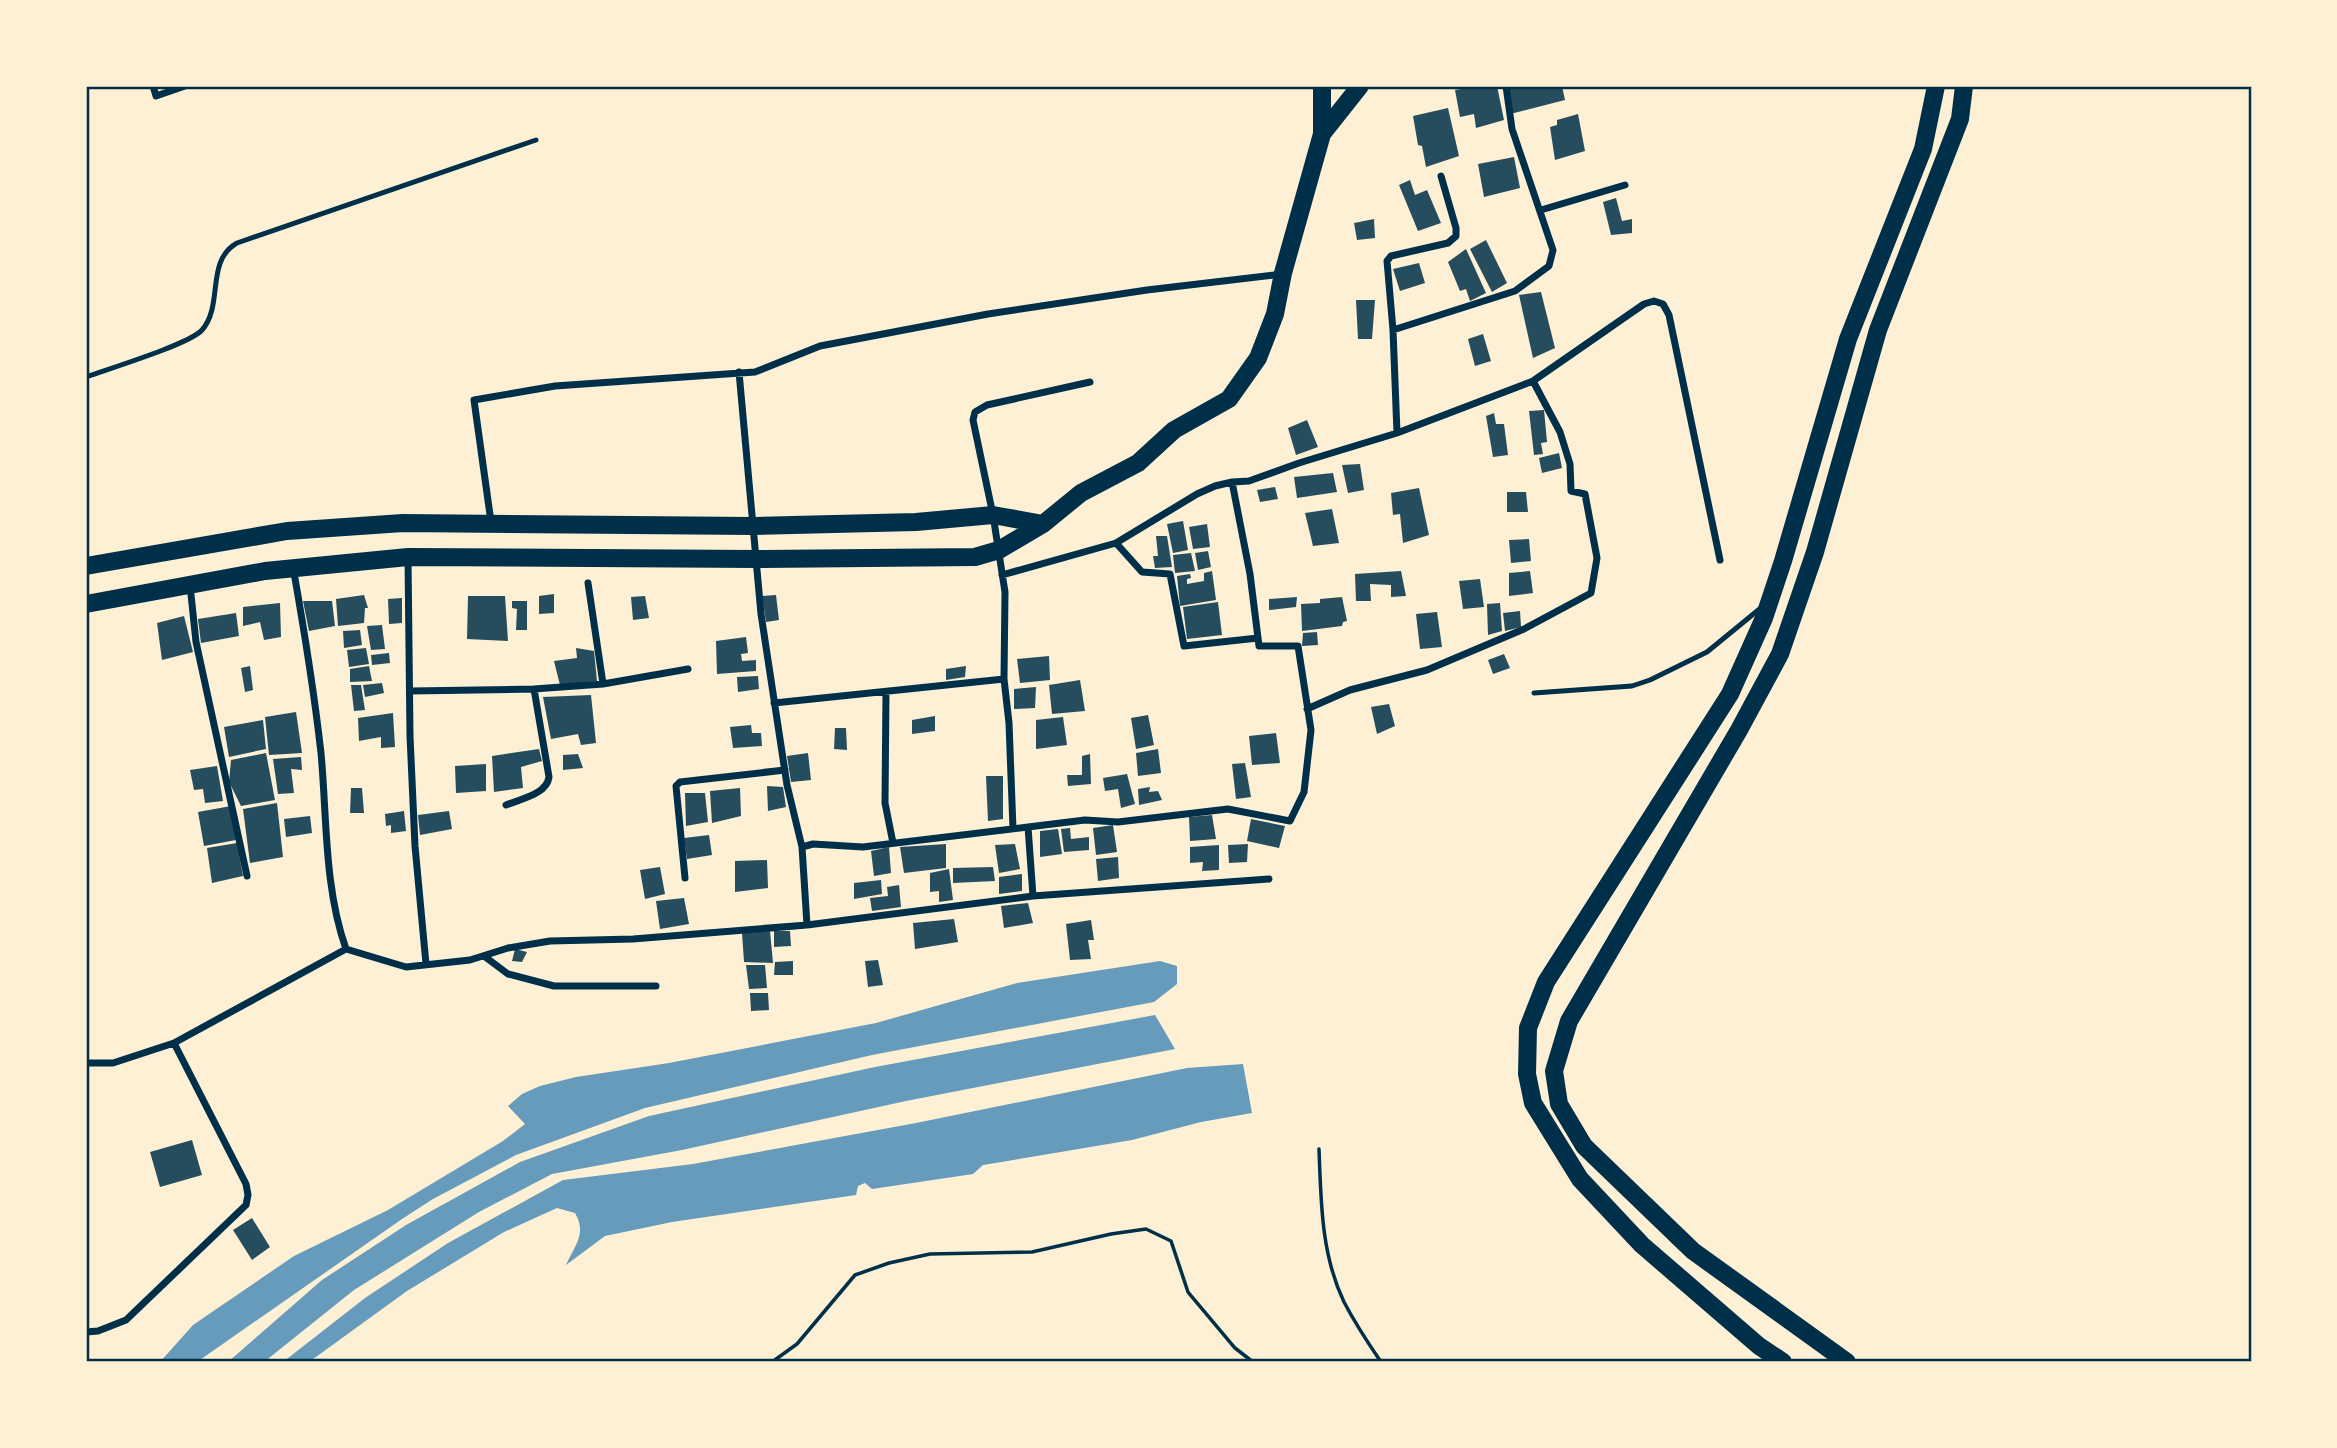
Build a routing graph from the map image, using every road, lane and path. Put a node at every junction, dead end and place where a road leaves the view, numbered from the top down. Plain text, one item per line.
1 (153, 86) edge
2 (185, 86) edge
3 (1322, 86) edge
4 (1360, 86) edge
5 (1506, 86) edge
6 (1936, 86) edge
7 (1964, 86) edge
8 (1322, 134) junction
9 (536, 140) dead end
10 (1441, 176) dead end
11 (1625, 185) dead end
12 (1541, 210) junction
13 (1283, 274) junction
14 (1393, 330) junction
15 (739, 372) junction
16 (86, 377) edge
17 (1533, 381) junction
18 (1090, 382) dead end
19 (1397, 433) junction
20 (1232, 482) junction
21 (993, 515) junction
22 (491, 522) junction
23 (1043, 524) junction
24 (754, 526) junction
25 (1116, 543) junction
26 (999, 550) junction
27 (408, 557) junction
28 (757, 559) junction
29 (1720, 560) dead end
30 (86, 565) edge
31 (293, 567) junction
32 (1003, 575) junction
33 (588, 583) dead end
34 (190, 584) junction
35 (1769, 601) junction
36 (86, 604) edge
37 (1258, 638) junction
38 (688, 669) dead end
39 (1004, 679) junction
40 (603, 684) junction
41 (534, 689) junction
42 (410, 691) junction
43 (886, 692) junction
44 (1534, 693) dead end
45 (774, 703) junction
46 (1307, 709) junction
47 (785, 770) junction
48 (506, 804) dead end
49 (1028, 827) junction
50 (1013, 829) junction
51 (893, 843) junction
52 (802, 847) junction
53 (247, 876) dead end
54 (685, 878) dead end
55 (1269, 879) dead end
56 (1033, 896) junction
57 (807, 925) junction
58 (346, 949) junction
59 (484, 956) junction
60 (426, 964) junction
61 (656, 985) dead end
62 (174, 1043) junction
63 (86, 1063) edge
64 (1320, 1149) dead end
65 (1663, 1222) junction
66 (1642, 1245) junction
67 (86, 1332) edge
68 (772, 1362) edge
69 (1253, 1362) edge
70 (1381, 1362) edge
71 (1783, 1362) edge
72 (1847, 1362) edge

1 - 2 street
3 - 8 main road
4 - 8 main road
5 - 12 street
6 - 35 main road
7 - 65 main road
8 - 13 main road
9 - 16 lane
10 - 14 street
11 - 12 street
12 - 14 street
13 - 15 street
13 - 23 main road
14 - 19 street
15 - 22 street
15 - 24 street
17 - 19 street
17 - 29 street
17 - 46 street
18 - 21 street
19 - 20 street
20 - 25 street
20 - 37 street
21 - 23 main road
21 - 24 main road
21 - 26 street
22 - 24 main road
22 - 30 main road
23 - 26 main road
24 - 28 street
25 - 32 street
25 - 37 street
26 - 28 main road
26 - 32 street
27 - 28 main road
27 - 31 main road
27 - 42 street
28 - 45 street
31 - 34 main road
31 - 58 street
32 - 39 street
33 - 40 street
34 - 36 main road
34 - 53 street
35 - 44 lane
35 - 66 main road
37 - 46 street
38 - 40 street
39 - 43 street
39 - 50 street
40 - 41 street
41 - 42 street
41 - 48 street
42 - 60 street
43 - 45 street
43 - 51 street
45 - 47 street
46 - 49 street
47 - 52 street
47 - 54 street
49 - 50 street
49 - 56 street
50 - 51 street
51 - 52 street
52 - 57 street
55 - 56 street
56 - 57 street
57 - 59 street
58 - 60 street
58 - 62 street
59 - 60 street
59 - 61 street
62 - 63 street
62 - 67 street
64 - 70 path
65 - 66 main road
65 - 72 main road
66 - 71 main road
68 - 69 path

